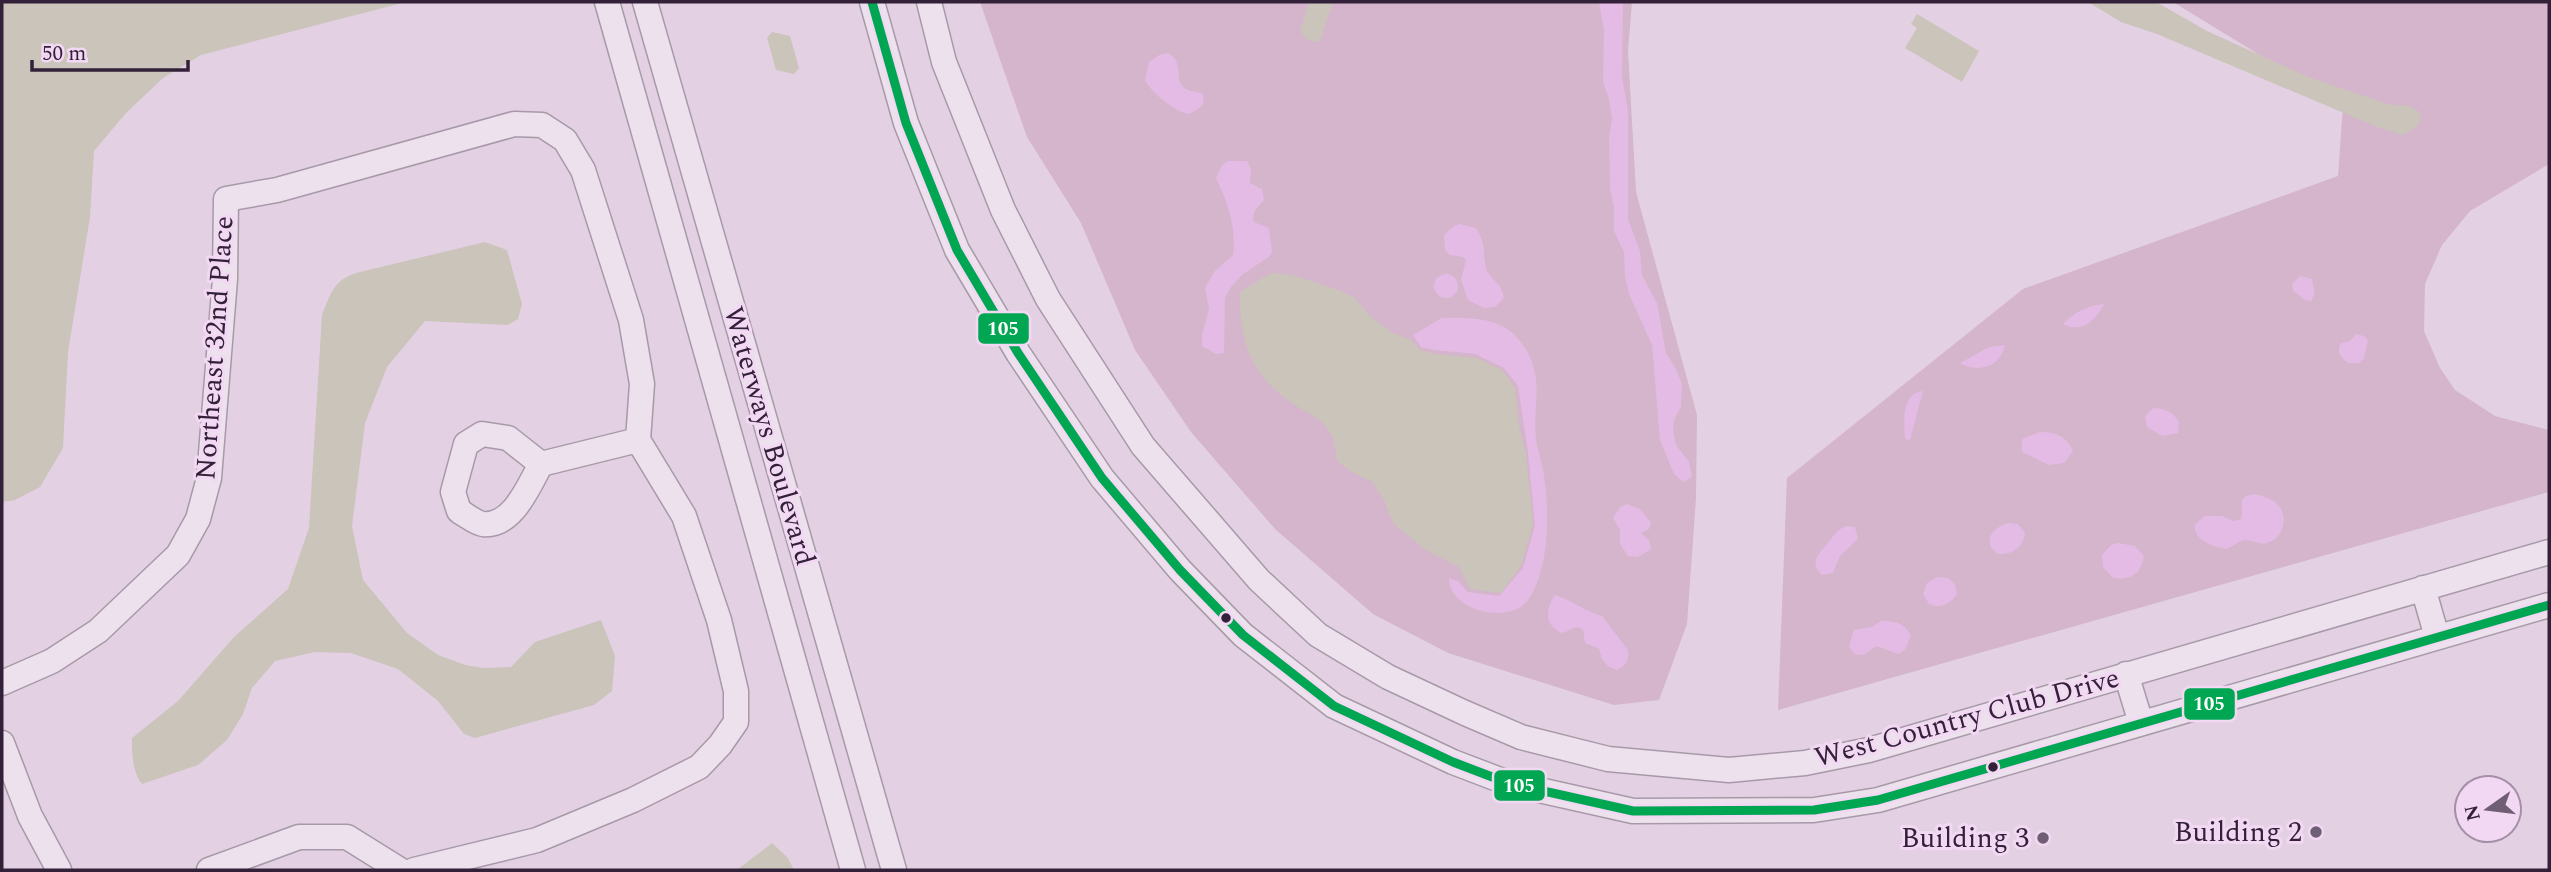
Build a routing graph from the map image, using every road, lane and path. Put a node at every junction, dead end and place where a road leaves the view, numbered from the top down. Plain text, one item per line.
1 (607, 2) edge
2 (645, 2) edge
3 (872, 2) edge
4 (929, 2) edge
5 (638, 440) junction
6 (541, 464) dead end
7 (2549, 552) edge
8 (2423, 588) junction
9 (2549, 605) edge
10 (2437, 637) junction
11 (2126, 674) junction
12 (2, 683) edge
13 (2141, 723) junction
14 (2, 743) edge
15 (60, 870) edge
16 (209, 870) edge
17 (400, 870) edge
18 (414, 870) edge
19 (853, 870) edge
20 (894, 870) edge

1 - 19 street, Waterways Boulevard
2 - 20 street, Waterways Boulevard
3 - 13 street, West Country Club Drive
4 - 11 street, West Country Club Drive
5 - 6 street
5 - 12 street, Northeast 32nd Place
5 - 18 street
7 - 8 street, West Country Club Drive
8 - 10 street
8 - 11 street, West Country Club Drive
9 - 10 street, West Country Club Drive
10 - 13 street, West Country Club Drive
11 - 13 street
14 - 15 street
16 - 17 street

